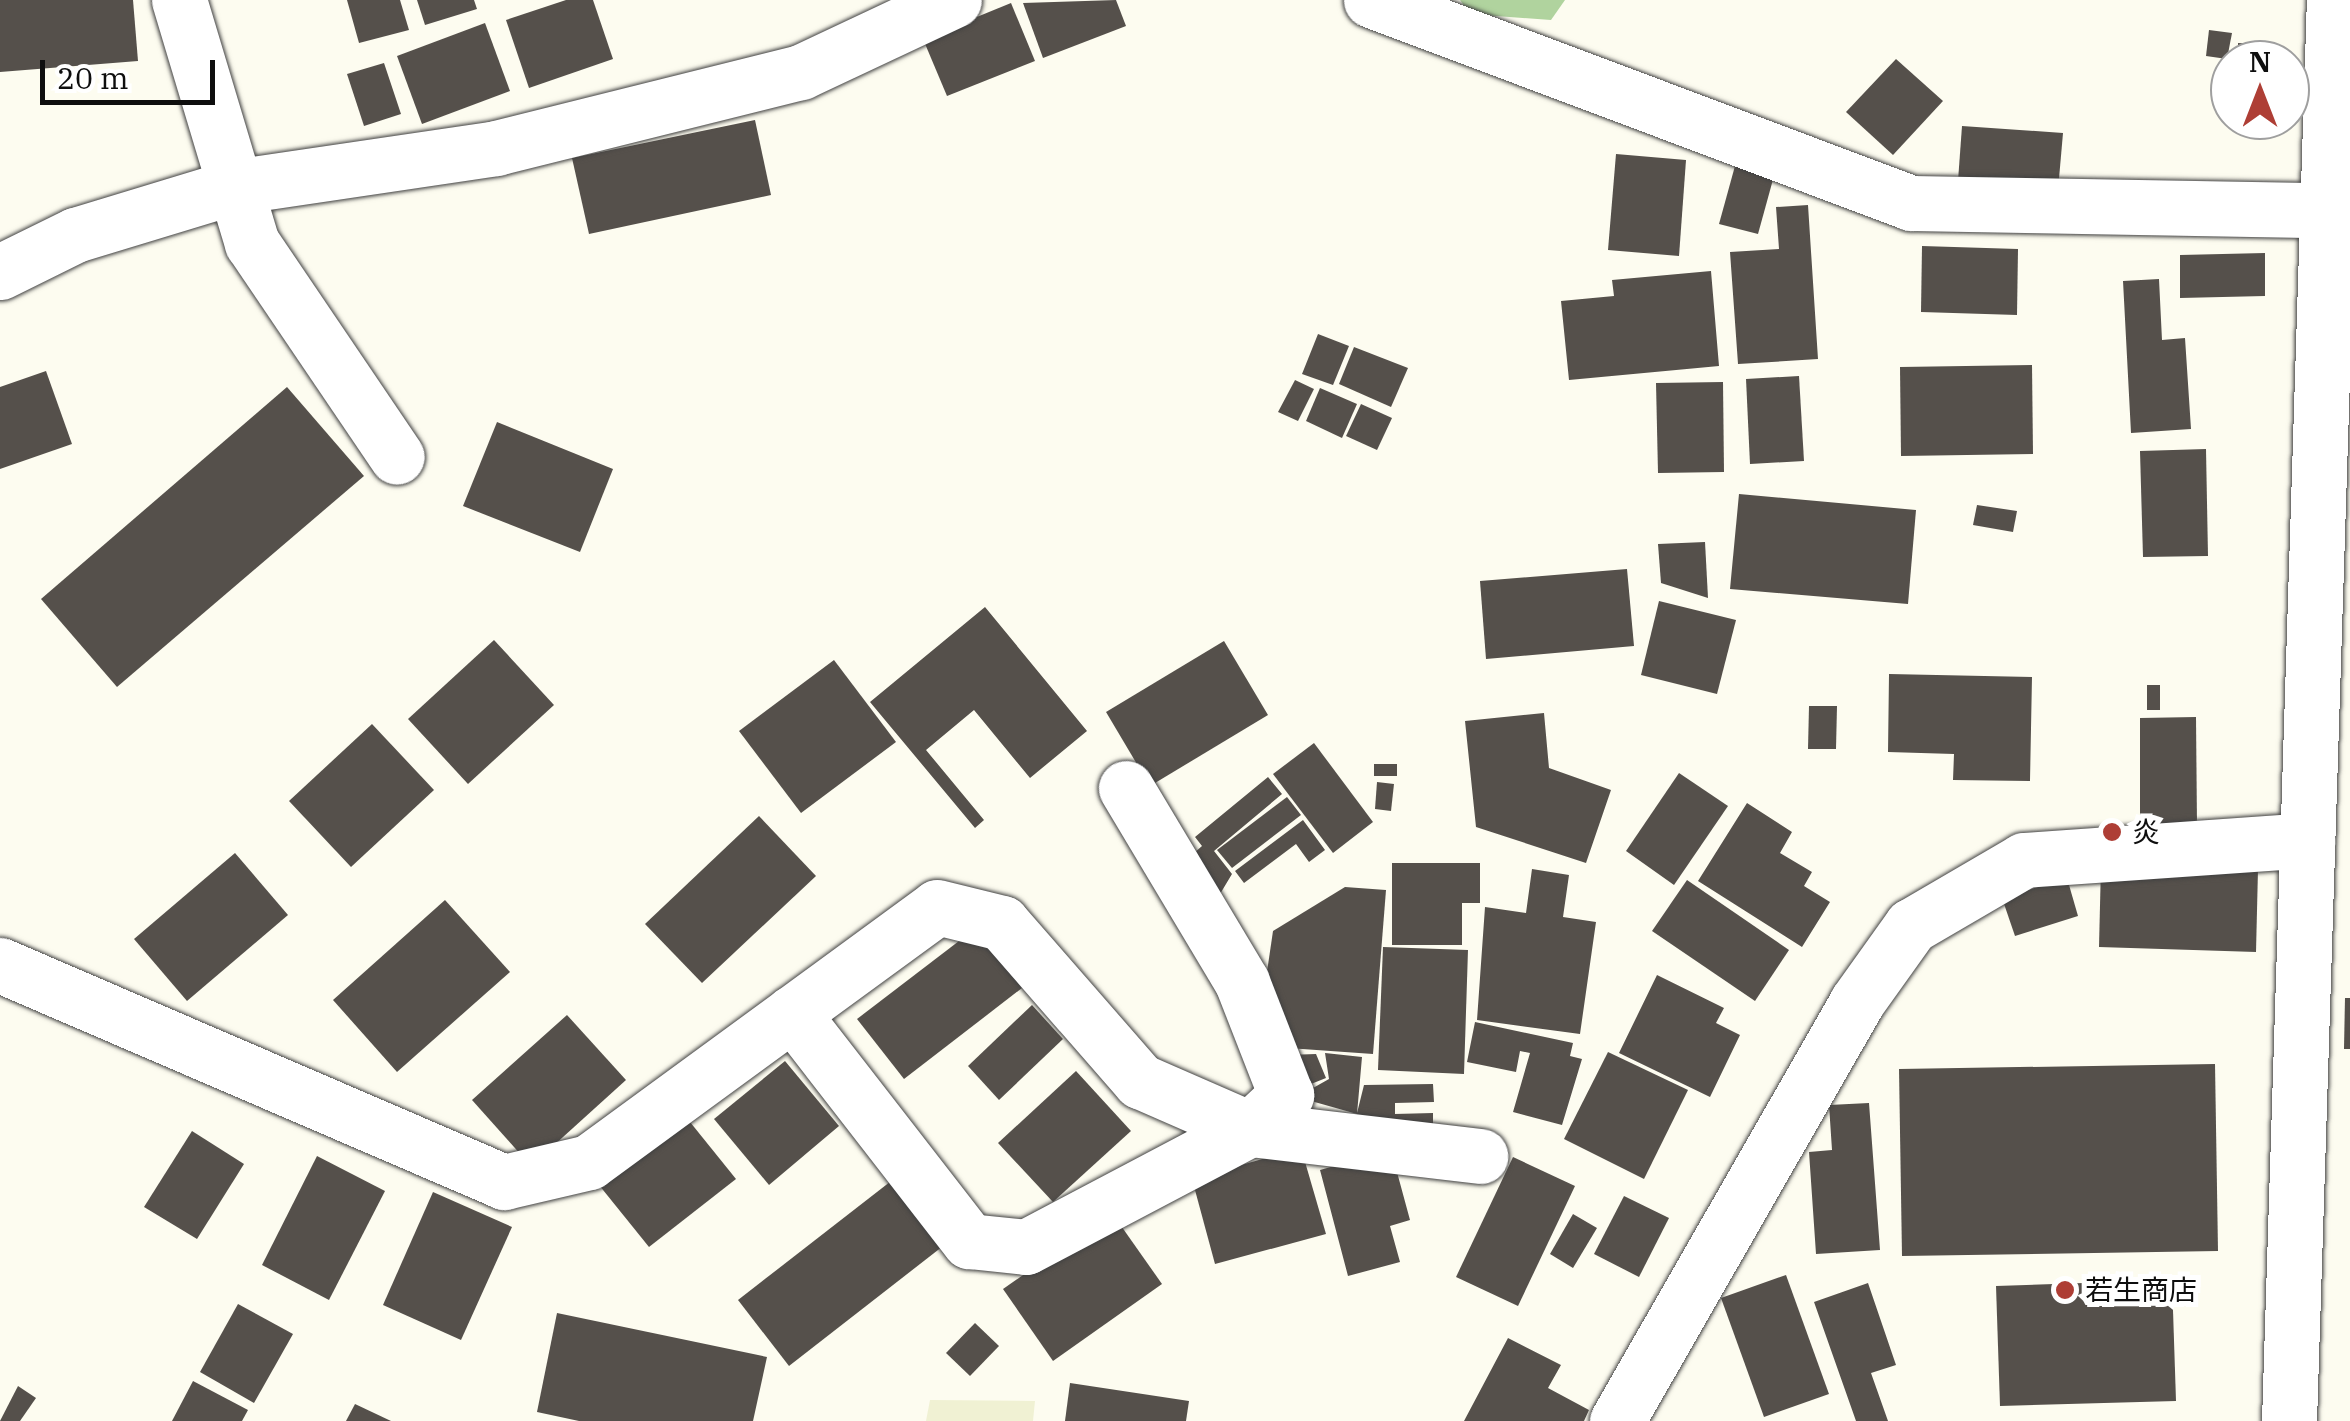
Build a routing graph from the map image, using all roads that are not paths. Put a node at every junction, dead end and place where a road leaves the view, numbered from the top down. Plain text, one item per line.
1 (179, 0) edge
2 (954, 0) edge
3 (1371, 0) edge
4 (2334, 0) edge
5 (233, 187) junction
6 (2323, 210) junction
7 (0, 272) edge
8 (396, 457) dead end
9 (1126, 788) dead end
10 (2307, 840) junction
11 (0, 965) edge
12 (792, 1013) junction
13 (1250, 1129) junction
14 (1480, 1156) dead end
15 (1617, 1421) edge
16 (2289, 1421) edge

1 - 5 street
2 - 5 street
3 - 6 street
4 - 6 street
5 - 7 street
5 - 8 street
6 - 10 street
9 - 13 street
10 - 15 street
10 - 16 street
11 - 12 street
12 - 13 street
12 - 13 street
13 - 14 street

